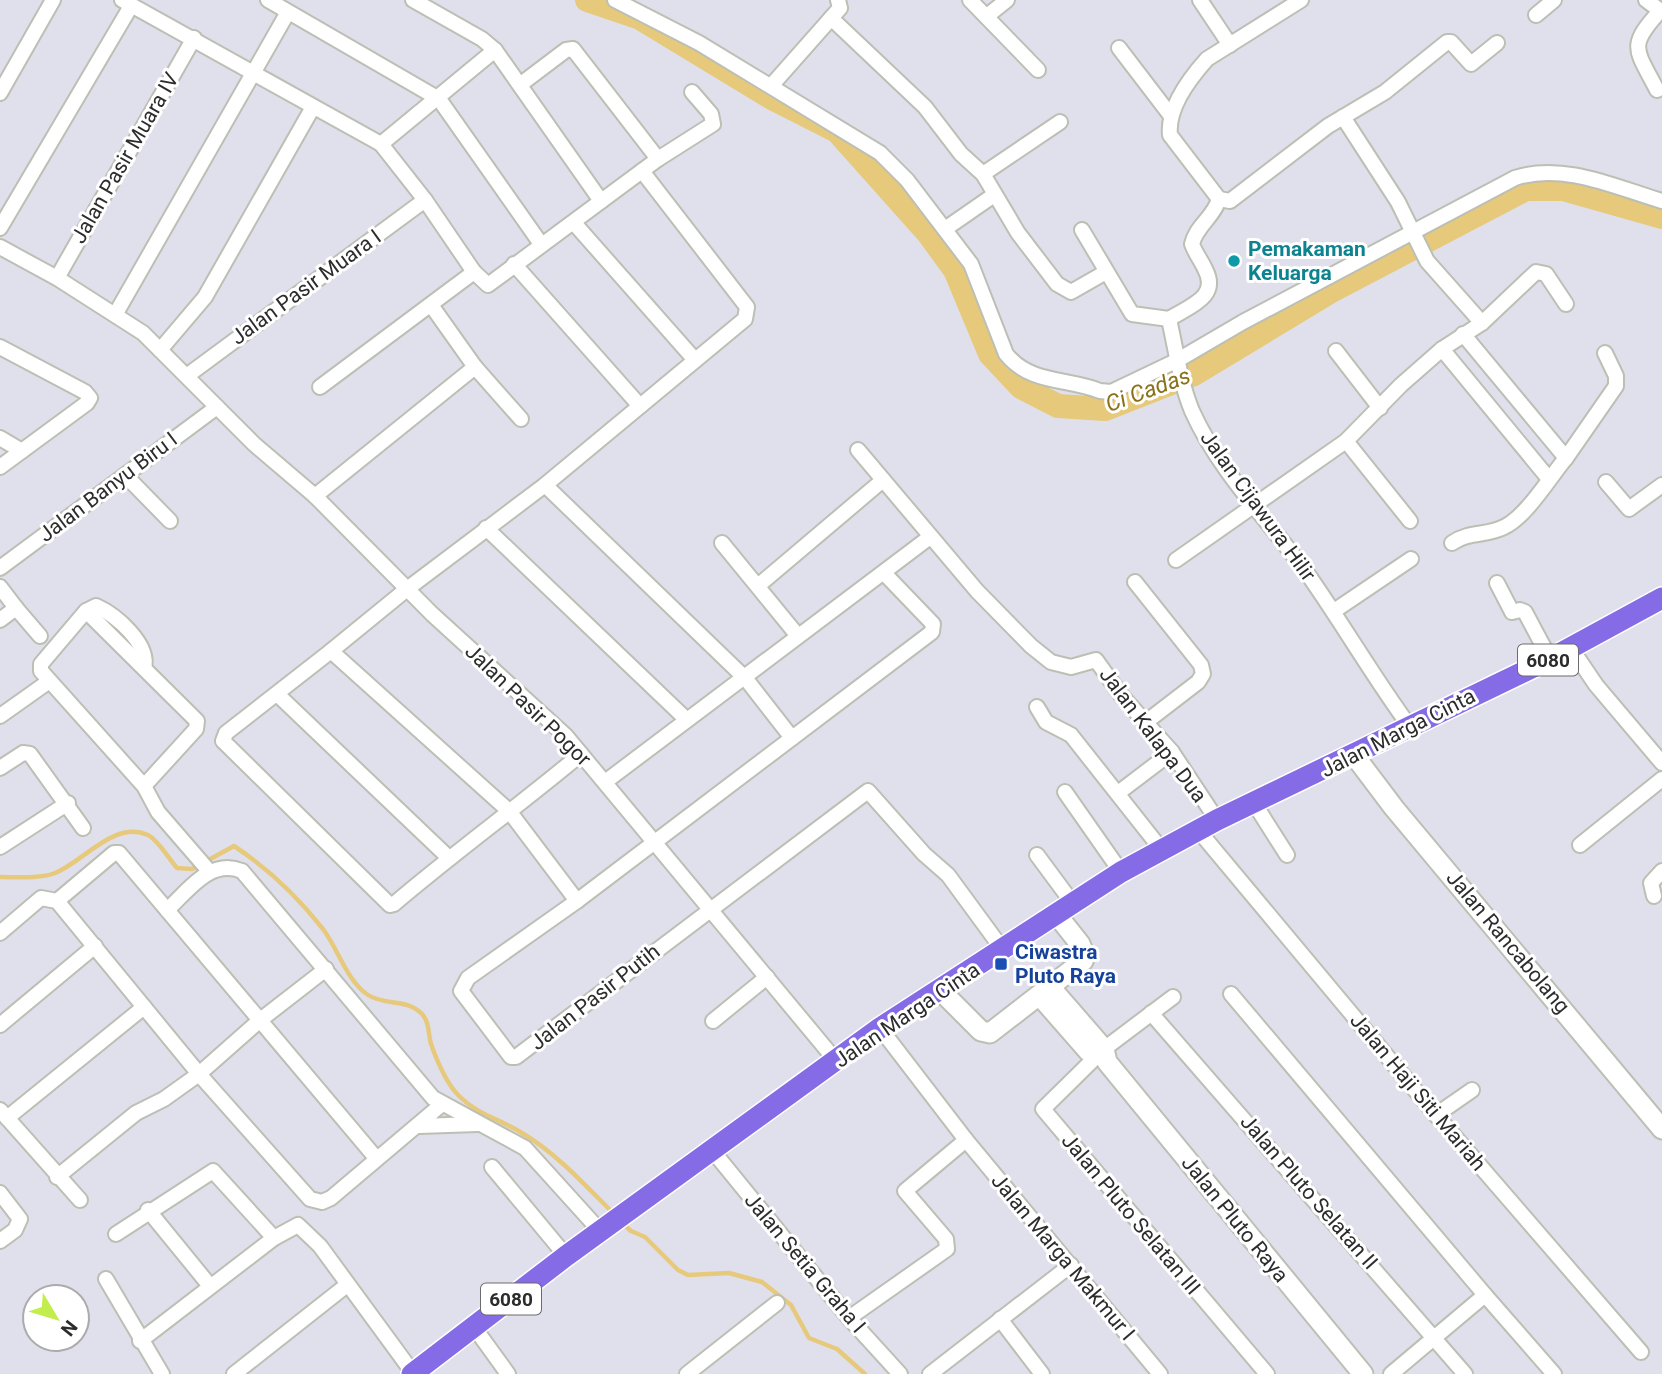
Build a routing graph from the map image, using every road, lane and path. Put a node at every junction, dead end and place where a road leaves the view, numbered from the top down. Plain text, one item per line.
1 (53, 0) edge
2 (268, 0) edge
3 (413, 0) edge
4 (615, 0) edge
5 (838, 0) edge
6 (970, 0) edge
7 (1007, 0) edge
8 (1199, 0) edge
9 (1554, 0) edge
10 (1646, 0) edge
11 (127, 3) edge
12 (1291, 3) edge
13 (637, 4) edge
14 (1661, 11) edge
15 (288, 12) junction
16 (1536, 15) dead end
17 (987, 16) junction
18 (831, 18) junction
19 (194, 38) junction
20 (1497, 43) dead end
21 (1230, 45) junction
22 (1119, 48) dead end
23 (495, 50) junction
24 (1038, 70) dead end
25 (256, 72) junction
26 (521, 84) junction
27 (771, 86) junction
28 (1657, 90) dead end
29 (692, 92) dead end
30 (0, 93) edge
31 (439, 99) junction
32 (313, 107) junction
33 (1171, 116) junction
34 (1343, 117) junction
35 (1060, 122) dead end
36 (382, 144) junction
37 (658, 159) junction
38 (642, 171) junction
39 (983, 174) junction
40 (995, 195) junction
41 (1219, 199) junction
42 (425, 200) junction
43 (601, 201) junction
44 (1662, 201) edge
45 (574, 223) junction
46 (0, 228) edge
47 (945, 229) junction
48 (1082, 230) dead end
49 (1415, 235) junction
50 (541, 244) junction
51 (0, 247) edge
52 (514, 264) junction
53 (474, 272) junction
54 (1106, 272) junction
55 (57, 278) junction
56 (1566, 304) dead end
57 (431, 305) junction
58 (115, 315) junction
59 (1169, 319) junction
60 (1482, 323) junction
61 (1463, 334) junction
62 (0, 346) edge
63 (1442, 349) junction
64 (160, 350) junction
65 (1336, 351) dead end
66 (1605, 353) dead end
67 (695, 360) junction
68 (1178, 363) junction
69 (475, 368) junction
70 (188, 375) junction
71 (320, 387) dead end
72 (640, 406) junction
73 (217, 407) junction
74 (1380, 408) junction
75 (521, 419) dead end
76 (0, 438) edge
77 (1346, 441) junction
78 (858, 450) dead end
79 (22, 451) junction
80 (1566, 458) junction
81 (0, 467) edge
82 (125, 475) junction
83 (883, 480) junction
84 (1549, 480) junction
85 (1606, 482) dead end
86 (545, 485) junction
87 (1662, 485) edge
88 (315, 496) junction
89 (1254, 506) junction
90 (170, 521) dead end
91 (1410, 521) dead end
92 (486, 528) junction
93 (930, 537) junction
94 (722, 543) dead end
95 (1452, 543) dead end
96 (1412, 559) dead end
97 (1176, 560) dead end
98 (0, 568) edge
99 (884, 573) junction
100 (1135, 582) dead end
101 (1497, 583) dead end
102 (759, 585) junction
103 (0, 587) edge
104 (407, 589) junction
105 (1662, 598) edge
106 (16, 608) junction
107 (1334, 611) junction
108 (0, 620) edge
109 (40, 636) dead end
110 (798, 636) junction
111 (1571, 648) junction
112 (331, 651) junction
113 (1550, 659) junction
114 (746, 679) junction
115 (48, 682) junction
116 (277, 694) junction
117 (1037, 707) dead end
118 (0, 716) edge
119 (687, 720) junction
120 (1421, 721) junction
121 (1146, 722) junction
122 (792, 738) junction
123 (1172, 752) junction
124 (581, 754) junction
125 (1343, 761) junction
126 (1662, 763) edge
127 (0, 768) edge
128 (1662, 779) edge
129 (606, 782) junction
130 (144, 786) junction
131 (1065, 792) dead end
132 (1118, 793) junction
133 (68, 803) junction
134 (1254, 803) junction
135 (509, 811) junction
136 (1208, 825) junction
137 (83, 828) dead end
138 (653, 841) junction
139 (1580, 845) dead end
140 (0, 847) edge
141 (1161, 849) junction
142 (1037, 855) dead end
143 (1287, 855) dead end
144 (449, 858) junction
145 (208, 869) junction
146 (1662, 871) edge
147 (1121, 872) junction
148 (1659, 897) edge
149 (57, 901) junction
150 (577, 901) junction
151 (710, 908) junction
152 (167, 910) junction
153 (1066, 910) junction
154 (0, 933) edge
155 (95, 946) junction
156 (1003, 950) junction
157 (326, 969) junction
158 (768, 977) junction
159 (940, 990) junction
160 (1045, 992) junction
161 (1231, 994) dead end
162 (1174, 997) dead end
163 (145, 1007) junction
164 (1151, 1013) junction
165 (259, 1021) junction
166 (713, 1021) dead end
167 (0, 1025) edge
168 (880, 1028) junction
169 (1102, 1057) junction
170 (837, 1062) junction
171 (199, 1074) junction
172 (1472, 1090) dead end
173 (441, 1105) junction
174 (3, 1114) edge
175 (1436, 1115) junction
176 (478, 1124) junction
177 (419, 1126) junction
178 (1662, 1129) edge
179 (966, 1140) junction
180 (712, 1150) junction
181 (376, 1158) junction
182 (492, 1167) dead end
183 (57, 1177) junction
184 (0, 1192) edge
185 (80, 1200) dead end
186 (148, 1210) junction
187 (612, 1224) junction
188 (116, 1234) dead end
189 (274, 1238) junction
190 (0, 1241) edge
191 (566, 1256) junction
192 (1071, 1265) junction
193 (106, 1279) dead end
194 (347, 1285) junction
195 (210, 1286) junction
196 (1485, 1294) junction
197 (777, 1303) dead end
198 (849, 1318) junction
199 (1000, 1319) junction
200 (474, 1327) junction
201 (1434, 1337) junction
202 (140, 1341) junction
203 (1640, 1352) dead end
204 (1354, 1371) edge
205 (162, 1374) edge
206 (234, 1374) edge
207 (413, 1374) edge
208 (508, 1374) edge
209 (687, 1374) edge
210 (900, 1374) edge
211 (930, 1374) edge
212 (1042, 1374) edge
213 (1160, 1374) edge
214 (1267, 1374) edge
215 (1391, 1374) edge
216 (1465, 1374) edge
217 (1554, 1374) edge

1 - 30 street
2 - 15 street
3 - 23 street
4 - 13 street
5 - 18 street
6 - 17 street
7 - 17 street
8 - 21 street
9 - 16 street
10 - 14 street
11 - 19 street
11 - 46 street
12 - 21 street
13 - 27 street
14 - 28 street
15 - 25 street
15 - 31 street
17 - 24 street
18 - 27 street
18 - 39 street
19 - 25 street
19 - 55 street, Jalan Pasir Muara IV
20 - 34 street
21 - 33 street
22 - 33 street
23 - 26 street
23 - 31 street
25 - 32 street
25 - 58 street
26 - 37 street
26 - 43 street
27 - 47 street
29 - 37 street
31 - 36 street
31 - 50 street
32 - 36 street
32 - 64 street
33 - 41 street
34 - 41 street
34 - 49 street
35 - 39 street
36 - 42 street
37 - 38 street
38 - 43 street
38 - 67 street
39 - 40 street
40 - 47 street
40 - 54 street
41 - 59 street
42 - 53 street
42 - 70 street, Jalan Pasir Muara I
43 - 45 street
44 - 49 street
45 - 50 street
45 - 67 street
47 - 68 street
48 - 54 street
49 - 60 street
49 - 68 street
50 - 52 street
51 - 55 street, Jalan Pasir Pogor
52 - 53 street
52 - 72 street
53 - 57 street
54 - 59 street
55 - 58 street, Jalan Pasir Pogor
56 - 60 street
57 - 69 street
57 - 71 street
58 - 64 street, Jalan Pasir Pogor
59 - 68 street, Jalan Cijawura Hilir
60 - 61 street
61 - 63 street
61 - 80 street
62 - 79 street
63 - 74 street
63 - 84 street
64 - 70 street, Jalan Pasir Pogor
65 - 74 street
66 - 80 street
67 - 72 street
68 - 89 street, Jalan Cijawura Hilir
69 - 75 street
69 - 88 street
70 - 73 street, Jalan Pasir Pogor
72 - 86 street
73 - 82 street, Jalan Banyu Biru I
73 - 88 street, Jalan Pasir Pogor
74 - 77 street
76 - 79 street
77 - 89 street
77 - 91 street
78 - 83 street
79 - 81 street
80 - 84 street
82 - 90 street
82 - 98 street, Jalan Banyu Biru I
83 - 93 street
83 - 102 street
84 - 95 street
85 - 87 street
86 - 92 street
86 - 114 street
88 - 104 street, Jalan Pasir Pogor
89 - 97 street
89 - 107 street, Jalan Cijawura Hilir
92 - 104 street
92 - 119 street
93 - 99 street
93 - 121 street, Jalan Kalapa Dua
94 - 102 street
96 - 107 street
99 - 110 street
99 - 122 street
100 - 121 street
101 - 113 street
102 - 110 street
103 - 106 street
104 - 112 street
104 - 124 street, Jalan Pasir Pogor
105 - 111 main road, Jalan Marga Cinta / 6080
106 - 108 street
106 - 109 street
107 - 120 street, Jalan Cijawura Hilir
110 - 114 street
111 - 113 main road, Jalan Marga Cinta / 6080
111 - 126 street
112 - 116 street
112 - 135 street
113 - 120 main road, Jalan Marga Cinta / 6080
114 - 119 street
114 - 122 street
115 - 118 street
115 - 130 street
115 - 130 street
116 - 144 street
116 - 144 street
117 - 132 street
119 - 129 street
120 - 125 main road, Jalan Marga Cinta / 6080
121 - 123 street, Jalan Kalapa Dua
122 - 138 street
123 - 132 street
123 - 136 street, Jalan Kalapa Dua
124 - 129 street, Jalan Pasir Pogor
124 - 135 street
125 - 134 main road, Jalan Marga Cinta / 6080
125 - 178 street, Jalan Rancabolang
127 - 133 street
128 - 139 street
129 - 138 street, Jalan Pasir Pogor
130 - 145 street
131 - 147 street
132 - 141 street
133 - 137 street
133 - 140 street
134 - 136 main road, Jalan Marga Cinta / 6080
134 - 143 street
135 - 144 street
135 - 150 street
136 - 141 main road, Jalan Marga Cinta / 6080
136 - 175 street, Jalan Haji Siti Mariah
138 - 150 street
138 - 151 street, Jalan Pasir Pogor
141 - 147 main road, Jalan Marga Cinta / 6080
142 - 153 street
145 - 152 street
145 - 157 street
146 - 148 street
147 - 153 main road, Jalan Marga Cinta / 6080
149 - 152 street
149 - 154 street
149 - 155 street
150 - 151 street, Jalan Pasir Putih
151 - 156 street
151 - 158 street, Jalan Pasir Pogor
152 - 165 street
153 - 156 main road, Jalan Marga Cinta / 6080
153 - 160 street
155 - 163 street
155 - 167 street
156 - 159 main road, Jalan Marga Cinta / 6080
157 - 165 street
157 - 173 street
158 - 166 street
158 - 170 street, Jalan Pasir Pogor
159 - 160 street
159 - 168 main road, Jalan Marga Cinta / 6080
160 - 169 street, Jalan Pluto Raya
161 - 196 street
162 - 164 street
163 - 171 street
163 - 174 street
164 - 169 street
164 - 201 street, Jalan Pluto Selatan II
165 - 171 street
165 - 181 street
168 - 170 main road, Jalan Marga Cinta / 6080
168 - 179 street, Jalan Marga Makmur I
169 - 204 street, Jalan Pluto Raya
169 - 214 street, Jalan Pluto Selatan III
170 - 180 main road, Jalan Marga Cinta / 6080
171 - 181 street
171 - 183 street
172 - 175 street
173 - 176 street
173 - 177 street
174 - 183 street
175 - 203 street, Jalan Haji Siti Mariah
176 - 177 street
176 - 187 street
177 - 181 street
179 - 192 street, Jalan Marga Makmur I
179 - 198 street
180 - 187 main road, Jalan Marga Cinta / 6080
180 - 198 street, Jalan Setia Graha I
182 - 191 street
183 - 185 street
184 - 190 street
186 - 188 street
186 - 189 street
186 - 195 street
187 - 191 main road, Jalan Marga Cinta / 6080
189 - 194 street
189 - 195 street
191 - 200 main road, Jalan Marga Cinta / 6080
192 - 199 street
192 - 213 street, Jalan Marga Makmur I
193 - 202 street
194 - 206 street
194 - 207 street
195 - 202 street
196 - 201 street
196 - 217 street
197 - 209 street
198 - 210 street, Jalan Setia Graha I
199 - 211 street
199 - 212 street
200 - 207 main road, Jalan Marga Cinta / 6080
200 - 208 street
201 - 215 street
201 - 216 street, Jalan Pluto Selatan II
202 - 205 street

